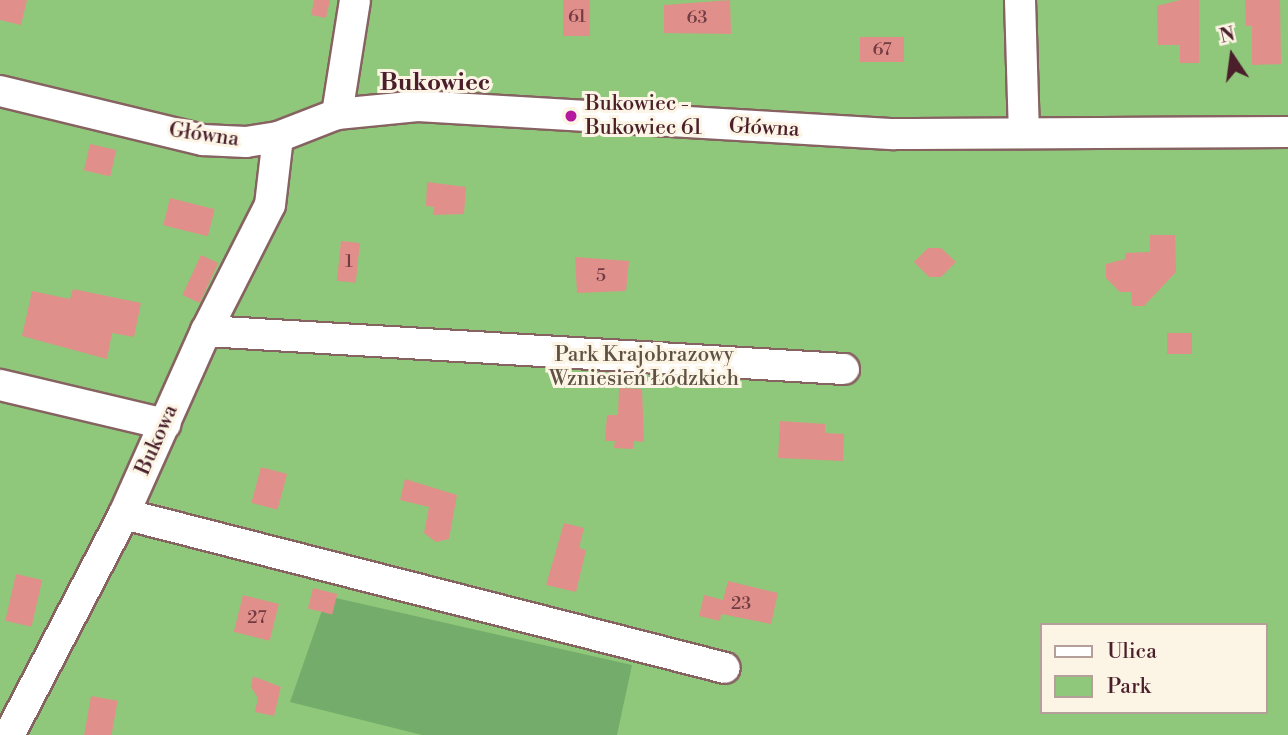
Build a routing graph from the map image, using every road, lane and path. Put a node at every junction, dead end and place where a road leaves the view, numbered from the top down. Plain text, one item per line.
1 (355, 0) edge
2 (1020, 0) edge
3 (0, 91) edge
4 (337, 114) junction
5 (1288, 132) edge
6 (1024, 133) junction
7 (278, 137) junction
8 (206, 331) junction
9 (844, 369) dead end
10 (0, 385) edge
11 (164, 424) junction
12 (124, 514) junction
13 (725, 668) dead end
14 (12, 703) edge
15 (9, 735) edge

1 - 4 street
2 - 6 street
3 - 7 street, Główna
4 - 6 street, Główna
4 - 7 street, Główna
5 - 6 street, Główna
7 - 8 street, Bukowa
8 - 9 street
8 - 11 street, Bukowa
10 - 11 street
11 - 12 street, Bukowa
12 - 13 street
12 - 14 street, Bukowa
14 - 15 street, Bukowa

